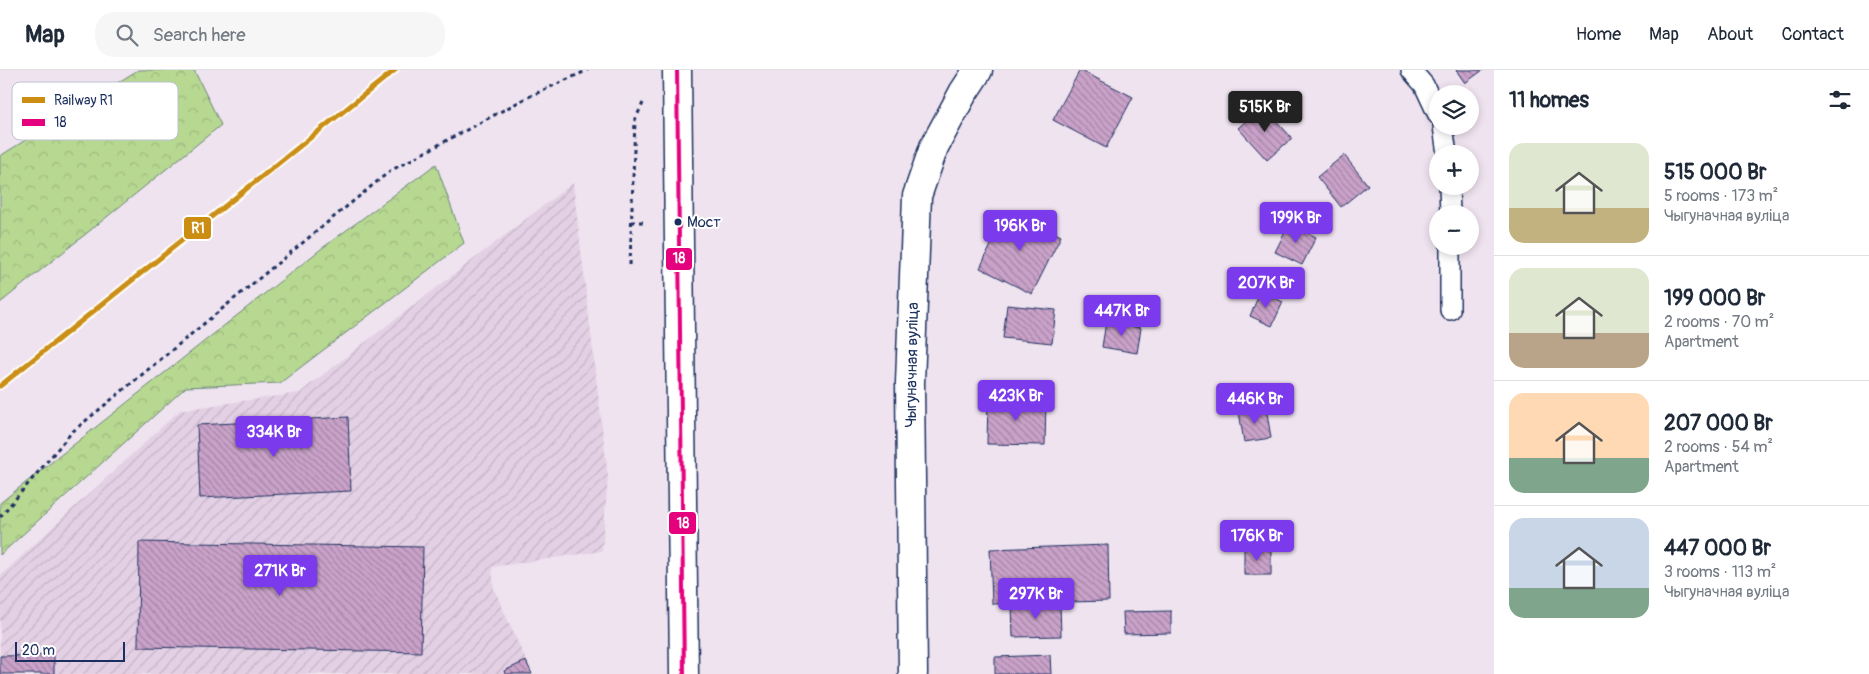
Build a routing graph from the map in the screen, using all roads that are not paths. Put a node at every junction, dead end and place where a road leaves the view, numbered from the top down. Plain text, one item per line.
1 (678, 70) edge
2 (978, 70) edge
3 (1411, 70) edge
4 (1429, 96) edge
5 (1450, 255) edge
6 (1450, 310) dead end
7 (684, 674) edge
8 (912, 674) edge

1 - 7 street
2 - 8 street, Чыгуначная вуліца
3 - 4 lane
5 - 6 lane

